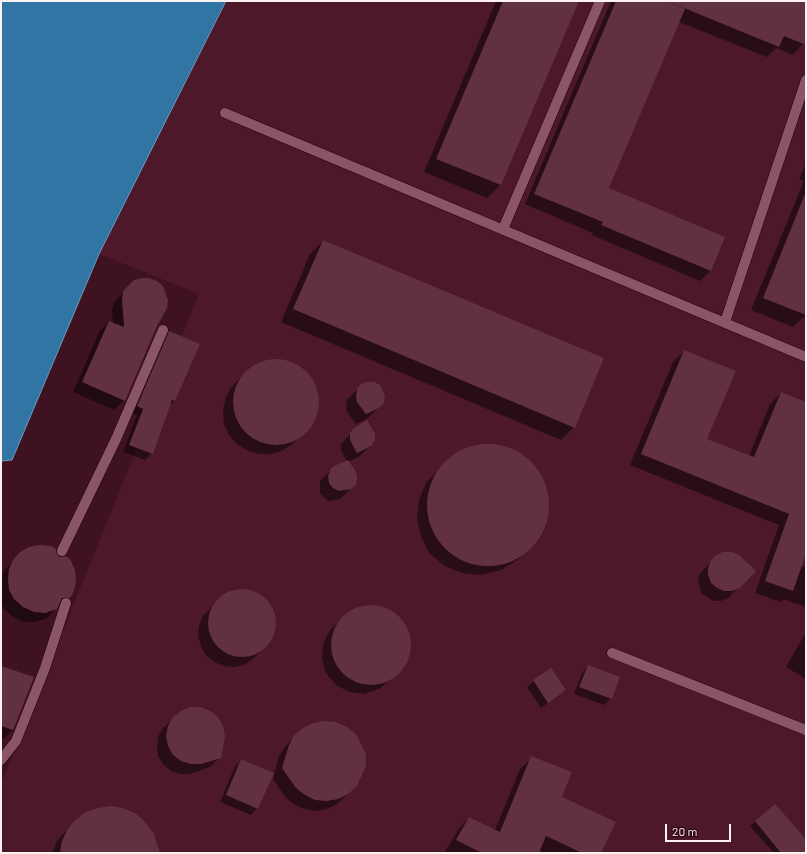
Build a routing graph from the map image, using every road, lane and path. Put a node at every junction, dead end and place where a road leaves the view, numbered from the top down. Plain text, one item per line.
1 (600, 1) edge
2 (806, 80) edge
3 (225, 113) dead end
4 (503, 229) junction
5 (725, 322) junction
6 (163, 330) dead end
7 (806, 357) edge
8 (62, 551) dead end
9 (66, 603) dead end
10 (612, 653) dead end
11 (806, 730) edge
12 (1, 760) edge

1 - 4 lane
2 - 5 lane
3 - 4 lane
4 - 5 lane
5 - 7 lane
6 - 8 lane
9 - 12 lane
10 - 11 lane

